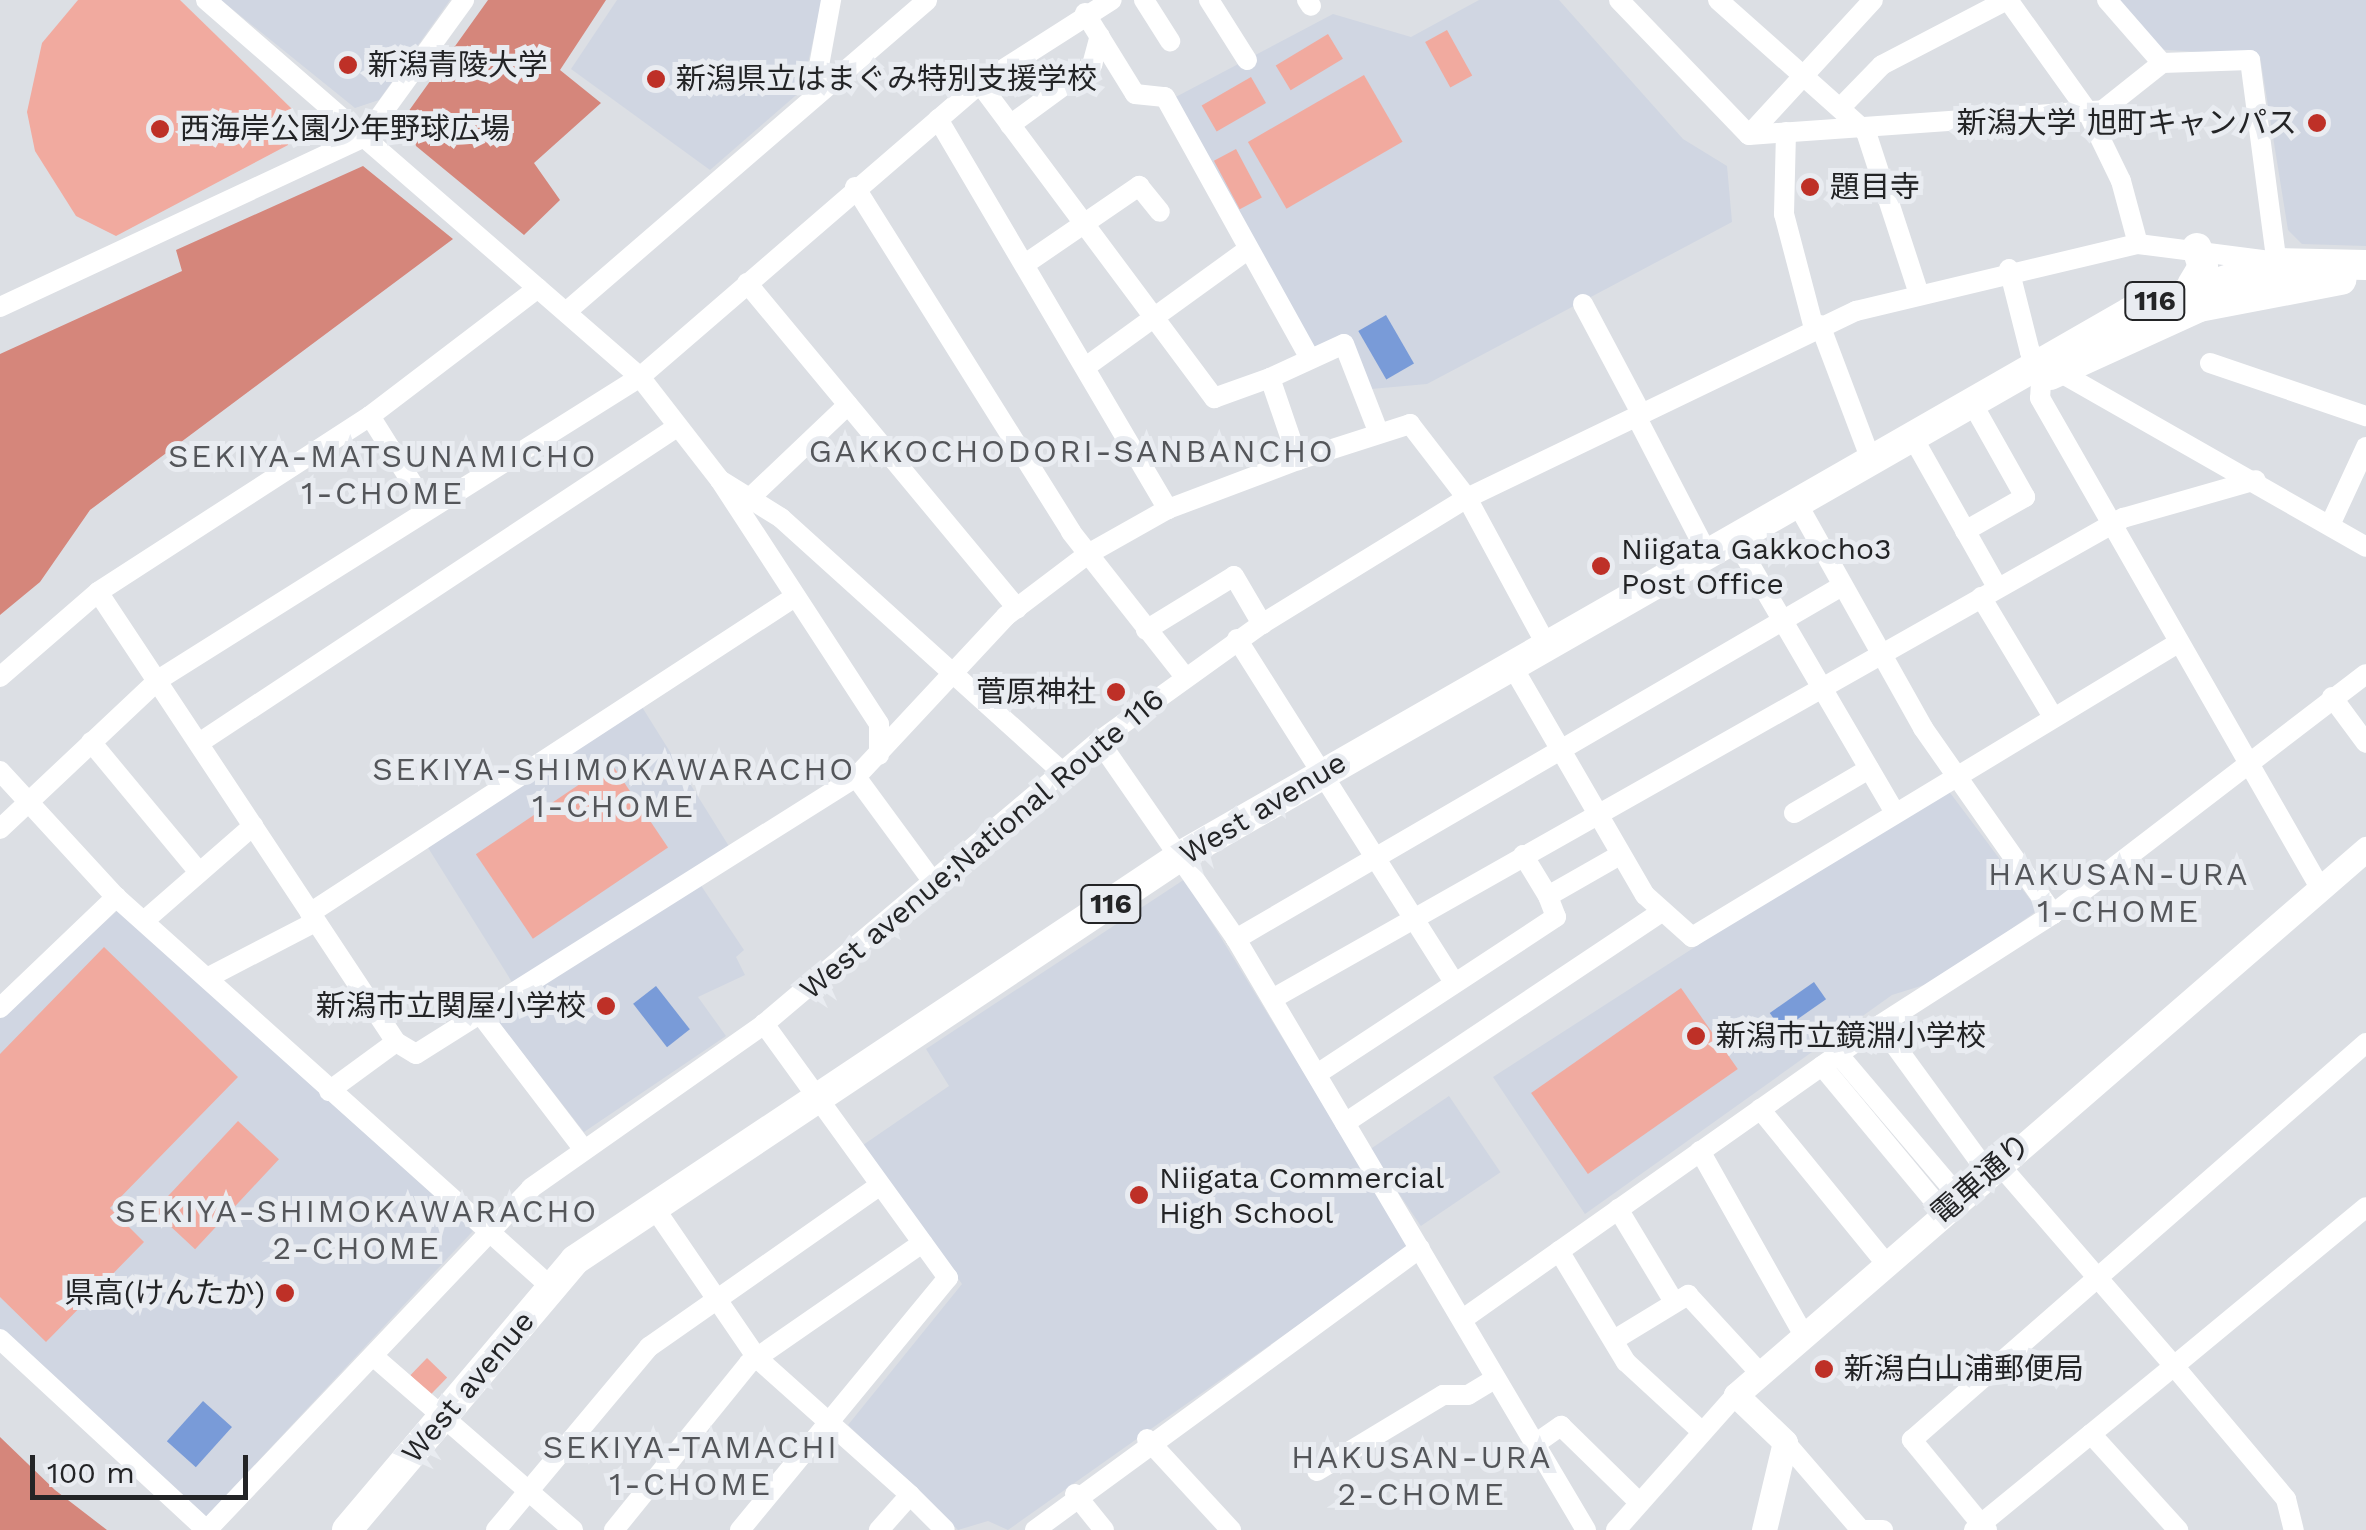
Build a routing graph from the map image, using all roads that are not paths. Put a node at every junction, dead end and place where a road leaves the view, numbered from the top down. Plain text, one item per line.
1 (206, 0) edge
2 (464, 0) edge
3 (831, 0) edge
4 (928, 0) edge
5 (1144, 0) edge
6 (1210, 0) edge
7 (1620, 0) edge
8 (1718, 0) edge
9 (1873, 0) edge
10 (2008, 0) edge
11 (2107, 0) edge
12 (1108, 1) edge
13 (1086, 13) junction
14 (1100, 36) junction
15 (1170, 40) dead end
16 (1247, 60) dead end
17 (2162, 63) junction
18 (1796, 77) junction
19 (980, 84) junction
20 (814, 93) junction
21 (1844, 104) junction
22 (2086, 109) junction
23 (938, 118) junction
24 (1010, 125) junction
25 (1786, 132) junction
26 (1866, 132) junction
27 (1749, 135) junction
28 (365, 137) junction
29 (854, 187) junction
30 (1160, 212) dead end
31 (1084, 222) junction
32 (2138, 244) junction
33 (2198, 248) junction
34 (1247, 250) junction
35 (1028, 262) junction
36 (2366, 264) edge
37 (2009, 269) junction
38 (2278, 274) junction
39 (2366, 279) edge
40 (746, 283) junction
41 (2192, 285) junction
42 (538, 288) junction
43 (1918, 291) junction
44 (1583, 304) dead end
45 (0, 307) edge
46 (566, 312) junction
47 (1154, 318) junction
48 (1817, 326) junction
49 (1310, 360) junction
50 (2210, 363) dead end
51 (1087, 366) junction
52 (2047, 371) junction
53 (640, 377) junction
54 (1270, 378) junction
55 (1972, 403) junction
56 (848, 404) junction
57 (1638, 414) junction
58 (370, 416) junction
59 (2366, 416) edge
60 (677, 427) junction
61 (1378, 431) junction
62 (1912, 436) junction
63 (2366, 447) edge
64 (1298, 460) junction
65 (1871, 460) junction
66 (720, 480) junction
67 (2256, 480) junction
68 (753, 495) junction
69 (1467, 498) junction
70 (1798, 505) junction
71 (426, 507) junction
72 (1168, 509) junction
73 (2330, 525) junction
74 (2110, 526) junction
75 (1965, 531) junction
76 (1735, 539) junction
77 (2366, 547) edge
78 (1707, 553) junction
79 (1088, 554) junction
80 (1842, 586) junction
81 (98, 592) junction
82 (1989, 592) junction
83 (793, 598) junction
84 (1017, 608) junction
85 (1783, 621) junction
86 (1262, 624) junction
87 (1146, 630) junction
88 (1237, 639) junction
89 (2178, 643) junction
90 (1546, 644) junction
91 (1882, 654) junction
92 (1511, 664) junction
93 (958, 674) junction
94 (2366, 674) edge
95 (0, 677) edge
96 (1185, 677) junction
97 (158, 680) junction
98 (1824, 688) junction
99 (2332, 697) junction
100 (2052, 715) junction
101 (1098, 741) junction
102 (91, 742) junction
103 (2366, 743) edge
104 (199, 744) junction
105 (1560, 753) junction
106 (879, 755) junction
107 (2249, 764) junction
108 (1869, 769) junction
109 (0, 771) edge
110 (1061, 771) junction
111 (1322, 772) junction
112 (1954, 775) junction
113 (856, 777) junction
114 (26, 805) junction
115 (1892, 808) junction
116 (1794, 813) dead end
117 (1596, 815) junction
118 (253, 826) junction
119 (0, 829) edge
120 (2366, 849) edge
121 (1182, 855) junction
122 (1523, 856) junction
123 (1620, 856) junction
124 (1377, 859) junction
125 (198, 871) junction
126 (934, 883) junction
127 (2319, 886) junction
128 (1548, 896) junction
129 (116, 897) junction
130 (1661, 912) junction
131 (2053, 914) junction
132 (313, 918) junction
133 (1411, 920) junction
134 (144, 921) junction
135 (1236, 939) junction
136 (207, 978) junction
137 (1451, 978) junction
138 (1272, 999) junction
139 (0, 1008) edge
140 (481, 1015) junction
141 (764, 1024) junction
142 (1880, 1025) junction
143 (396, 1042) junction
144 (2366, 1042) edge
145 (1830, 1060) junction
146 (1317, 1074) junction
147 (329, 1091) junction
148 (818, 1100) junction
149 (1760, 1109) junction
150 (1345, 1122) junction
151 (582, 1148) junction
152 (1700, 1151) junction
153 (1993, 1168) junction
154 (880, 1186) junction
155 (1951, 1205) junction
156 (653, 1206) junction
157 (2366, 1207) edge
158 (1618, 1209) junction
159 (486, 1231) junction
160 (922, 1243) junction
161 (1420, 1248) junction
162 (1558, 1251) junction
163 (1884, 1261) junction
164 (2101, 1271) junction
165 (551, 1287) junction
166 (717, 1300) junction
167 (1674, 1302) junction
168 (1464, 1319) junction
169 (1802, 1332) junction
170 (0, 1339) edge
171 (1614, 1340) junction
172 (373, 1356) junction
173 (757, 1358) junction
174 (2174, 1366) junction
175 (1760, 1372) junction
176 (1495, 1379) junction
177 (1736, 1395) junction
178 (443, 1416) junction
179 (832, 1425) junction
180 (1702, 1432) junction
181 (2091, 1434) junction
182 (1147, 1439) junction
183 (1785, 1442) junction
184 (1535, 1444) junction
185 (1316, 1470) dead end
186 (530, 1492) junction
187 (1075, 1494) junction
188 (910, 1495) junction
189 (1640, 1502) junction
190 (1981, 1528) edge
191 (206, 1530) edge
192 (348, 1530) edge
193 (496, 1530) edge
194 (573, 1530) edge
195 (614, 1530) edge
196 (740, 1530) edge
197 (879, 1530) edge
198 (945, 1530) edge
199 (1034, 1530) edge
200 (1104, 1530) edge
201 (1231, 1530) edge
202 (1586, 1530) edge
203 (1616, 1530) edge
204 (1764, 1530) edge
205 (1863, 1530) edge
206 (1883, 1530) edge
207 (2178, 1530) edge
208 (2294, 1530) edge

1 - 28 street
2 - 28 street
3 - 20 street
4 - 20 street
5 - 15 street
6 - 16 street
7 - 27 street
8 - 18 street
9 - 18 street
10 - 21 street
10 - 22 street
11 - 17 street
12 - 13 street
13 - 14 street
13 - 19 street
14 - 24 street
14 - 34 street
17 - 22 street
17 - 38 street
18 - 21 street
18 - 27 street
19 - 23 street
19 - 24 street
20 - 46 street
21 - 26 street
22 - 26 street
22 - 32 street
23 - 29 street
23 - 35 street
24 - 31 street
25 - 26 street
25 - 27 street
25 - 48 street
26 - 43 street
28 - 42 street
28 - 45 street
29 - 40 street
29 - 79 street
30 - 31 street
31 - 35 street
31 - 47 street
32 - 33 street, West avenue;National Route 116
32 - 37 street, West avenue;National Route 116
33 - 38 street, West avenue;National Route 116
33 - 41 highway
34 - 47 street
34 - 49 street
35 - 51 street
36 - 38 highway, West avenue / 116
37 - 43 street, West avenue;National Route 116
37 - 52 street
38 - 39 highway, West avenue / 116
38 - 41 highway, West avenue / 116
38 - 52 highway, West avenue / 116
40 - 53 street
40 - 56 street
41 - 52 highway, West avenue / 116
42 - 46 street
42 - 58 street
43 - 48 street, West avenue;National Route 116
44 - 57 street
46 - 53 street
47 - 51 street
47 - 54 street
48 - 57 street, West avenue;National Route 116
48 - 65 street
49 - 54 street
49 - 61 street
50 - 59 street
51 - 72 street
52 - 55 highway, West avenue / 116
52 - 67 street
52 - 74 street
53 - 60 street
53 - 71 street
54 - 64 street
55 - 62 highway, West avenue / 116
55 - 75 street
56 - 68 street
56 - 84 street
57 - 69 street, West avenue;National Route 116
57 - 78 street
58 - 71 street
58 - 81 street
60 - 66 street
60 - 104 street
61 - 64 street
61 - 69 street
62 - 65 highway, West avenue / 116
62 - 75 street
63 - 73 street
64 - 72 street
65 - 70 highway, West avenue / 116
66 - 68 street
66 - 83 street
67 - 73 street
67 - 74 street
68 - 93 street
69 - 86 street, West avenue;National Route 116
69 - 90 street
70 - 76 highway, West avenue / 116
70 - 80 street
71 - 97 street
72 - 79 street
73 - 77 street
74 - 82 street
74 - 89 street
75 - 82 street
76 - 78 highway, West avenue / 116
76 - 85 street
78 - 90 highway, West avenue / 116
79 - 84 street
79 - 87 street
80 - 85 street
80 - 91 street
81 - 95 street
81 - 97 street
82 - 91 street
82 - 100 street
83 - 106 street
83 - 132 street
84 - 93 street
85 - 98 street
85 - 105 street
86 - 87 street
86 - 88 street, West avenue;National Route 116
87 - 96 street
88 - 96 street, West avenue;National Route 116
88 - 111 street
89 - 100 street
89 - 107 street
90 - 92 highway, West avenue / 116
91 - 98 street
91 - 112 street
92 - 105 street
92 - 111 highway, West avenue / 116
93 - 106 street
93 - 110 street
94 - 99 street
96 - 101 street, West avenue;National Route 116
97 - 102 street
97 - 104 street
98 - 108 street
98 - 117 street
99 - 103 street
99 - 107 street
100 - 112 street
101 - 110 street, West avenue;National Route 116
101 - 121 street
102 - 114 street
102 - 125 street
104 - 118 street
105 - 117 street
105 - 124 street
106 - 113 street
107 - 127 street
107 - 131 street
108 - 115 street
108 - 116 street
109 - 114 street
110 - 126 street, West avenue;National Route 116
111 - 121 highway, West avenue / 116
111 - 124 street
112 - 115 street
112 - 131 street
113 - 126 street
113 - 140 street
114 - 119 street
114 - 129 street
115 - 130 street
117 - 122 street
117 - 123 street
118 - 125 street
118 - 132 street
120 - 127 main road, 電車通り
121 - 135 street
121 - 148 highway, West avenue / 116
122 - 128 street
122 - 133 street
123 - 128 street
123 - 130 street
124 - 133 street
124 - 135 street
125 - 134 street
126 - 141 street, West avenue;National Route 116
127 - 153 main road, 電車通り
128 - 137 street
129 - 134 street
129 - 139 street
130 - 150 street
131 - 142 street
132 - 136 street
132 - 143 street
133 - 137 street
133 - 138 street
134 - 136 street
135 - 138 street
136 - 147 street
137 - 146 street
138 - 146 street
140 - 143 street
140 - 151 street
141 - 148 street
141 - 151 street, West avenue;National Route 116
142 - 145 street
142 - 153 street
143 - 147 street
144 - 164 street
145 - 149 street
145 - 155 street
146 - 150 street
147 - 159 street
148 - 154 street
148 - 156 highway, West avenue / 116
149 - 152 street
149 - 163 street
150 - 161 street
151 - 159 street, West avenue;National Route 116
152 - 158 street
152 - 169 street
153 - 155 main road, 電車通り
153 - 164 street
154 - 160 street
154 - 166 street
155 - 163 main road, 電車通り
156 - 165 highway, West avenue / 116
156 - 166 street
157 - 174 street
158 - 162 street
158 - 167 street
159 - 165 street
159 - 172 street, West avenue;National Route 116
160 - 173 street
160 - 179 street
161 - 168 street
161 - 182 street
162 - 168 street
162 - 171 street
163 - 169 main road, 電車通り
164 - 174 street
164 - 190 street
165 - 178 highway, West avenue / 116
166 - 173 street
166 - 186 street
167 - 171 street
167 - 175 street
168 - 176 street
169 - 175 main road, 電車通り
170 - 191 street
171 - 180 street
172 - 178 street
172 - 191 street, West avenue;National Route 116
173 - 179 street
173 - 195 street
174 - 181 street
174 - 208 street
175 - 177 main road, 電車通り
176 - 184 street
176 - 185 street
177 - 180 street, 電車通り
177 - 183 main road
178 - 186 street
178 - 192 highway, West avenue / 116
179 - 188 street
179 - 196 street
180 - 189 street, 電車通り
181 - 190 street
181 - 207 street
182 - 187 street
182 - 201 street
183 - 204 main road
183 - 205 street
184 - 189 street
184 - 202 street
186 - 193 street
186 - 194 street
187 - 199 street
187 - 200 street
188 - 197 street
188 - 198 street
189 - 203 street, 電車通り
205 - 206 street

